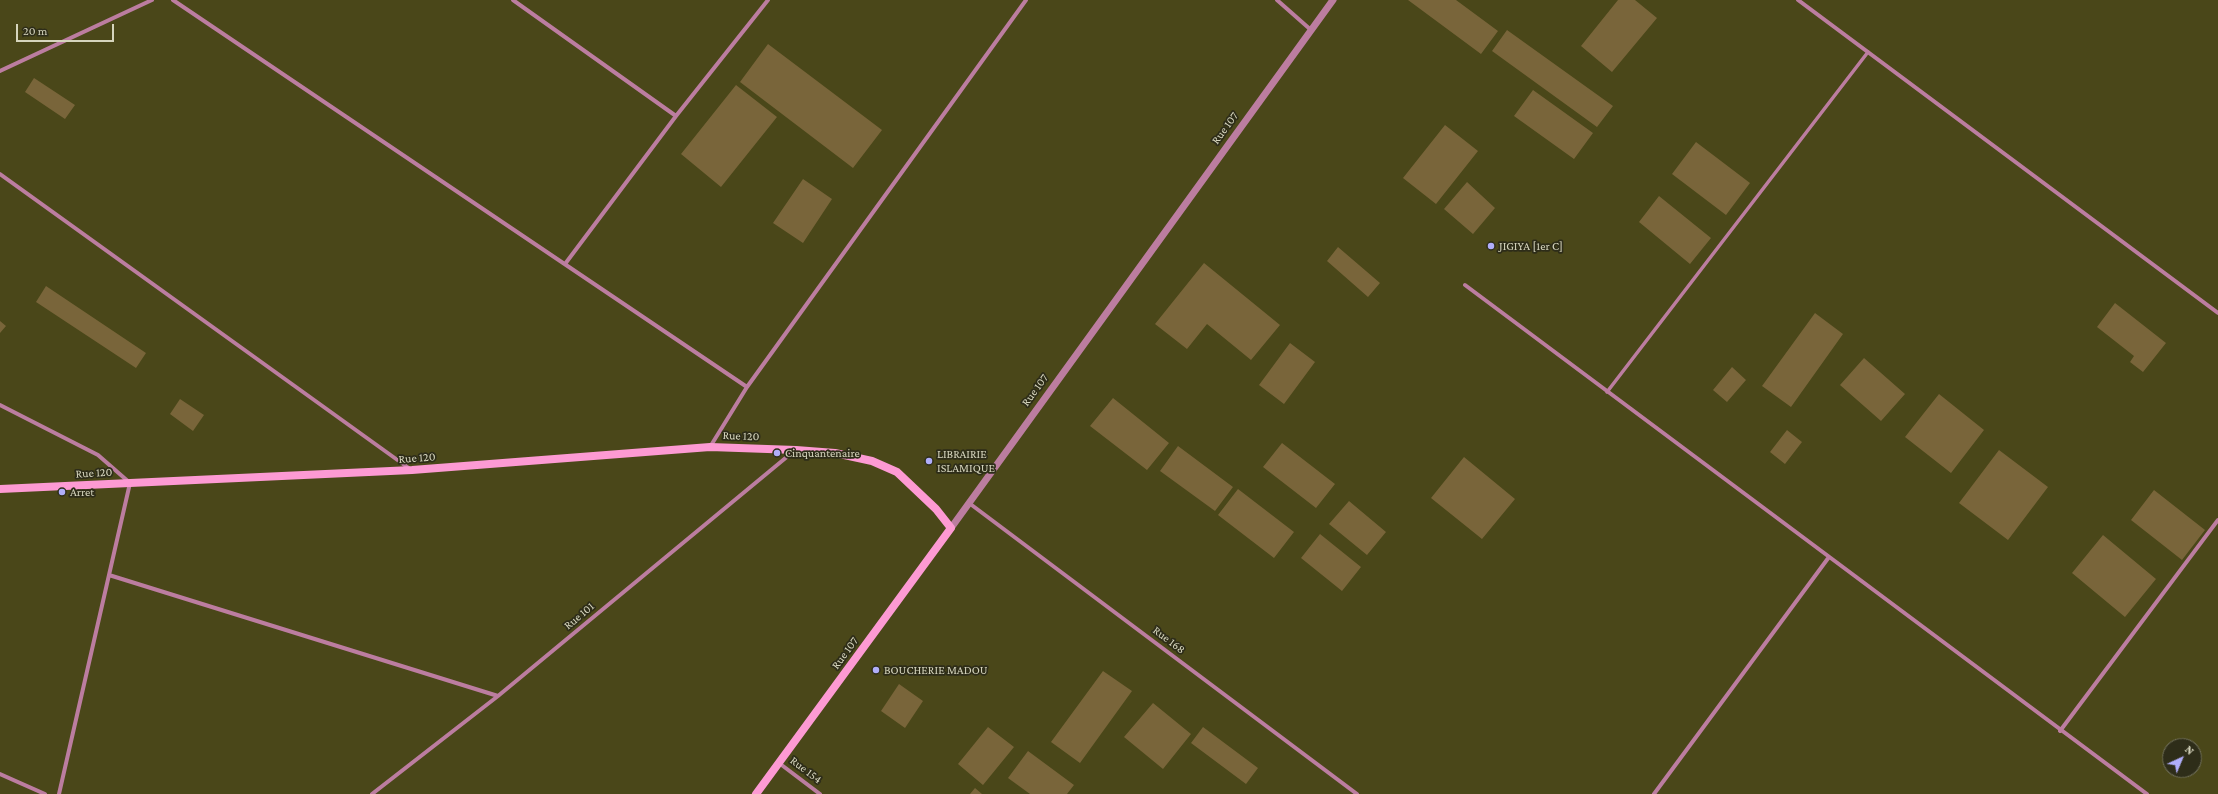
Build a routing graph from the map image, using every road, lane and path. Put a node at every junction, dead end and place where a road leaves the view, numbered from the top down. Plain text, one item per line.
1 (152, 0) edge
2 (173, 0) edge
3 (513, 0) edge
4 (768, 0) edge
5 (1026, 0) edge
6 (1277, 0) edge
7 (1333, 0) edge
8 (1798, 0) edge
9 (1311, 30) junction
10 (1868, 52) junction
11 (0, 71) edge
12 (676, 116) junction
13 (0, 174) edge
14 (565, 264) junction
15 (1465, 285) dead end
16 (2218, 313) edge
17 (747, 387) junction
18 (1607, 392) junction
19 (0, 405) edge
20 (710, 447) junction
21 (796, 450) junction
22 (412, 470) junction
23 (130, 484) junction
24 (0, 490) edge
25 (968, 503) junction
26 (2218, 520) edge
27 (951, 528) junction
28 (1828, 557) junction
29 (109, 575) junction
30 (498, 696) junction
31 (2060, 731) junction
32 (779, 763) junction
33 (0, 774) edge
34 (45, 794) edge
35 (59, 794) edge
36 (372, 794) edge
37 (756, 794) edge
38 (820, 794) edge
39 (1357, 794) edge
40 (1654, 794) edge
41 (2147, 794) edge

1 - 11 street
2 - 14 street
3 - 12 street
4 - 12 street
5 - 17 street
6 - 9 street
7 - 9 street, Rue 107
8 - 10 street
9 - 25 street, Rue 107
10 - 16 street
10 - 18 street
12 - 14 street
13 - 22 street
14 - 17 street
15 - 18 street
17 - 20 street
18 - 28 street
19 - 23 street
20 - 21 main road, Rue 120
20 - 22 main road, Rue 120
21 - 27 main road, Rue 120
21 - 30 street, Rue 101
22 - 23 main road, Rue 120
23 - 24 main road, Rue 120
23 - 29 street
25 - 27 street, Rue 107
25 - 39 street, Rue 168
26 - 31 street
27 - 32 main road, Rue 107
28 - 31 street
28 - 40 street
29 - 30 street
29 - 35 street
30 - 36 street, Rue 101
31 - 41 street
32 - 37 main road, Rue 107
32 - 38 street, Rue 154
33 - 34 street

